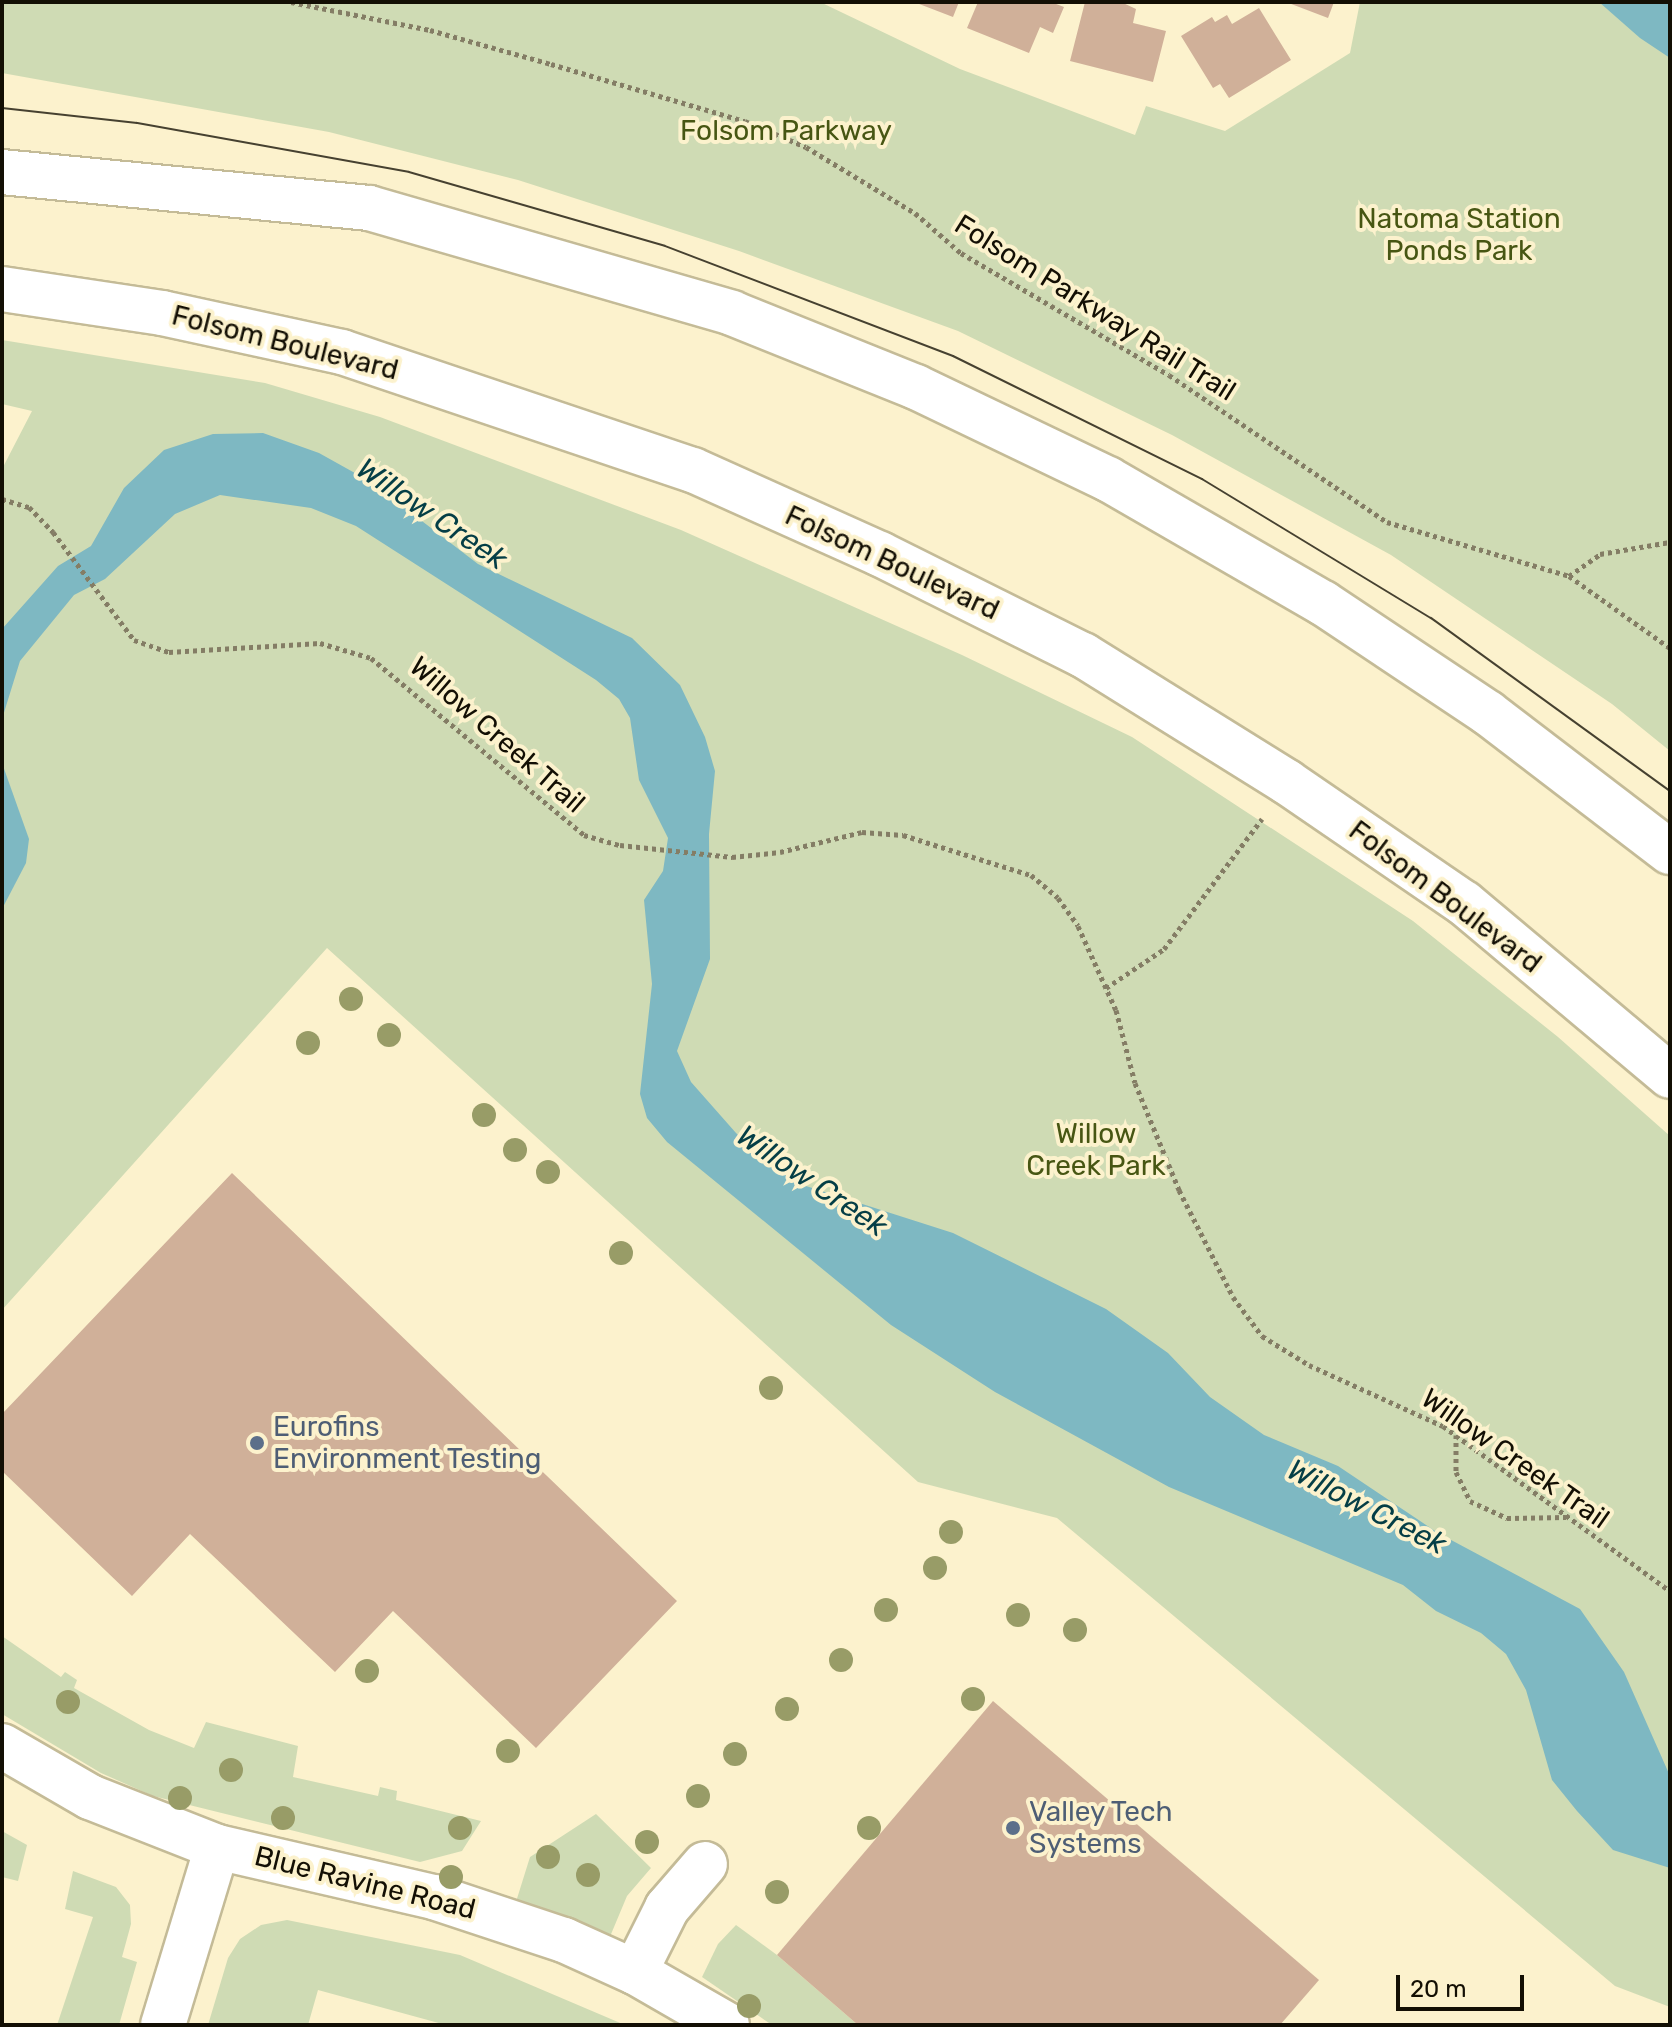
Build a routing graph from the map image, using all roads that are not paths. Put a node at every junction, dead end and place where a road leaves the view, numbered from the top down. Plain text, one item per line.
1 (2, 172) edge
2 (2, 289) edge
3 (1670, 852) edge
4 (1670, 1076) edge
5 (2, 1746) edge
6 (217, 1847) junction
7 (705, 1864) dead end
8 (635, 1972) junction
9 (163, 2025) edge
10 (727, 2025) edge

1 - 3 main road
2 - 4 main road, Folsom Boulevard
5 - 6 main road, Blue Ravine Road
6 - 8 main road, Blue Ravine Road
6 - 9 main road
7 - 8 main road
8 - 10 main road, Blue Ravine Road

